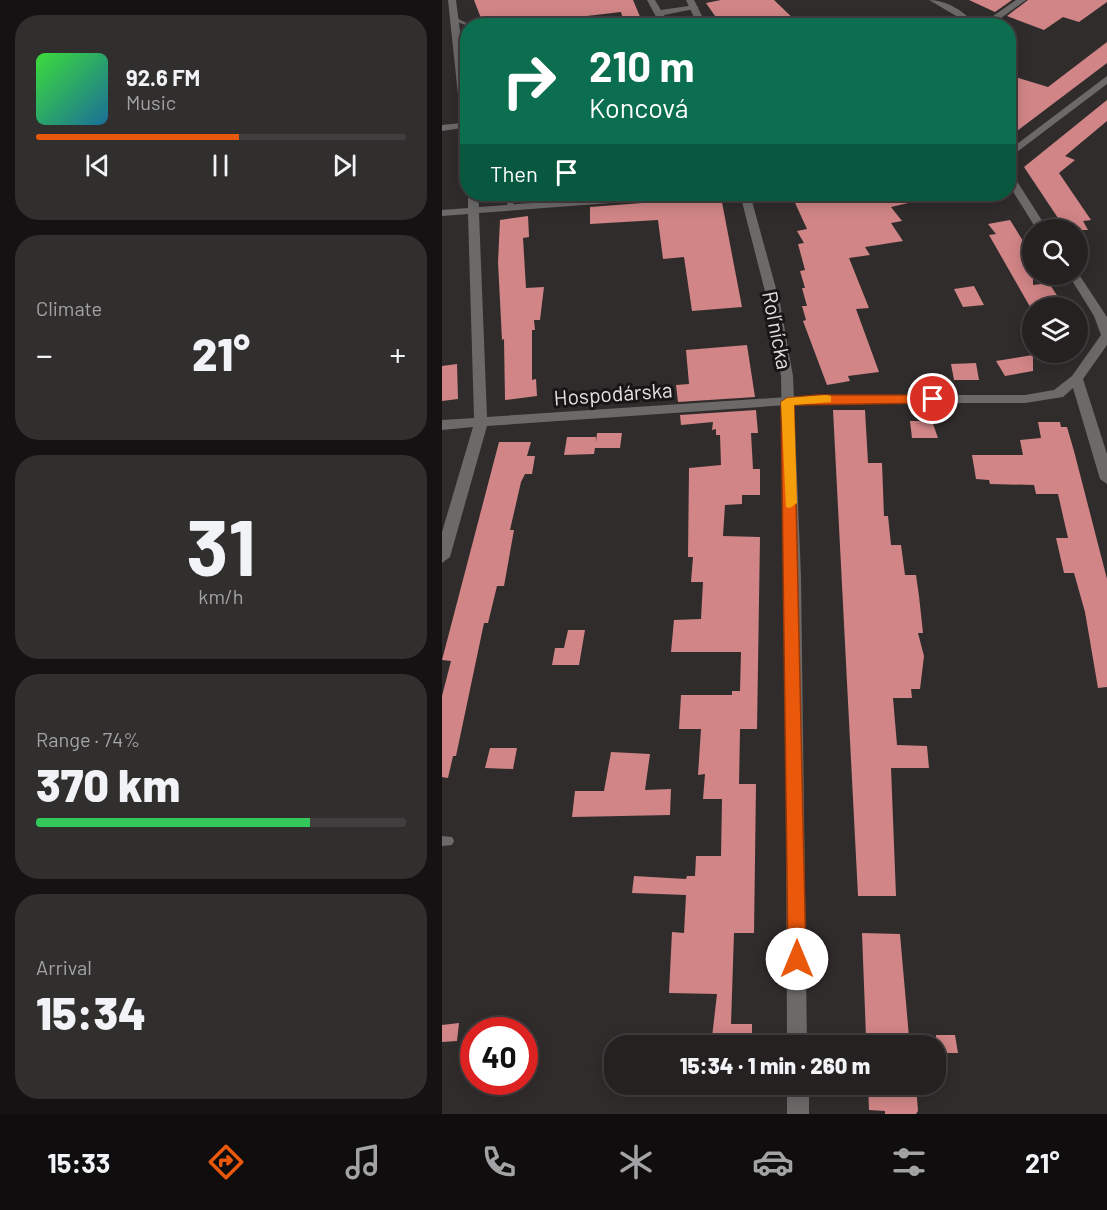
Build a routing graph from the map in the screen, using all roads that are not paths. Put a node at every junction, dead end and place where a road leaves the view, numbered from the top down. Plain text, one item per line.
1 (452, 0) edge
2 (651, 0) edge
3 (933, 0) edge
4 (1022, 0) edge
5 (694, 3) edge
6 (659, 13) junction
7 (662, 18) edge
8 (700, 18) edge
9 (962, 18) edge
10 (994, 18) edge
11 (454, 19) junction
12 (460, 21) edge
13 (460, 72) edge
14 (1106, 79) edge
15 (460, 126) edge
16 (442, 128) edge
17 (1016, 150) edge
18 (1016, 188) edge
19 (474, 201) edge
20 (510, 201) edge
21 (600, 201) edge
22 (747, 201) edge
23 (510, 208) junction
24 (475, 210) junction
25 (442, 213) edge
26 (1036, 219) edge
27 (1080, 285) edge
28 (1106, 335) edge
29 (1077, 379) junction
30 (787, 402) junction
31 (481, 423) junction
32 (442, 425) edge
33 (1106, 479) edge
34 (442, 557) edge
35 (798, 1035) edge
36 (798, 1095) edge
37 (798, 1114) edge

1 - 11 street
2 - 6 street
3 - 9 street
4 - 10 street
5 - 6 street
5 - 8 street
6 - 7 street
11 - 12 lane
11 - 13 street
14 - 17 street
15 - 16 street
18 - 26 street
19 - 24 street
20 - 23 lane
21 - 23 street
22 - 30 street, Roľnícka
23 - 24 street
24 - 25 street
24 - 31 street
27 - 28 street
28 - 29 street
29 - 30 street, Hospodárska
29 - 33 street
30 - 31 street, Hospodárska
30 - 35 street, Roľnícka
31 - 32 street, Hospodárska
31 - 34 street
36 - 37 street

